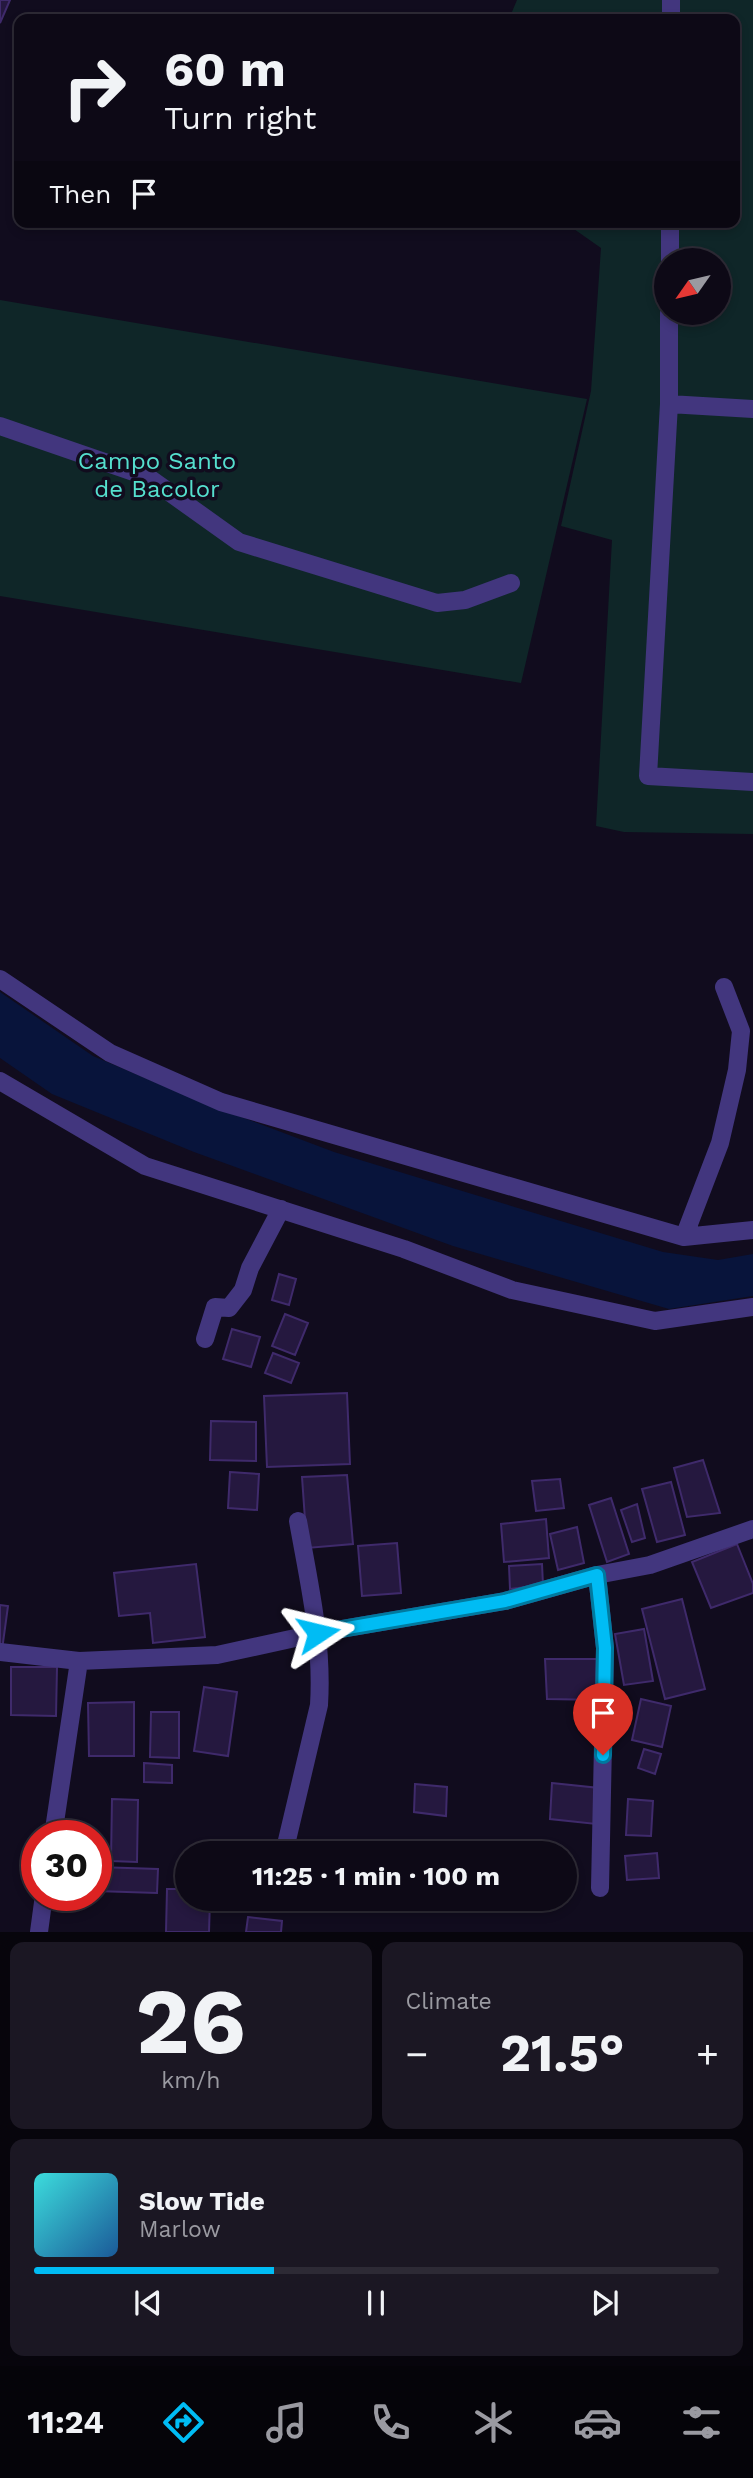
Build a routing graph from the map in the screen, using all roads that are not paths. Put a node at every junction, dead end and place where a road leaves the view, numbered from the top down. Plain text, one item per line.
1 (670, 228) edge
2 (670, 248) edge
3 (669, 326) edge
4 (669, 404) junction
5 (753, 409) edge
6 (0, 426) edge
7 (511, 583) dead end
8 (753, 782) edge
9 (0, 979) edge
10 (724, 987) dead end
11 (0, 1081) edge
12 (281, 1209) junction
13 (753, 1230) edge
14 (684, 1237) junction
15 (753, 1307) edge
16 (205, 1339) dead end
17 (298, 1521) dead end
18 (753, 1530) edge
19 (597, 1575) junction
20 (318, 1633) junction
21 (0, 1652) edge
22 (79, 1661) junction
23 (55, 1820) edge
24 (287, 1841) edge
25 (600, 1888) dead end
26 (42, 1911) edge
27 (39, 1932) edge

1 - 2 street
3 - 4 street
4 - 5 street
4 - 8 street
6 - 7 street
9 - 14 street
10 - 14 street
11 - 12 street
12 - 15 street
12 - 16 street
13 - 14 street
17 - 20 street
18 - 19 street
19 - 20 street
19 - 25 street
20 - 22 street
20 - 24 street
21 - 22 street
22 - 23 street
26 - 27 street

